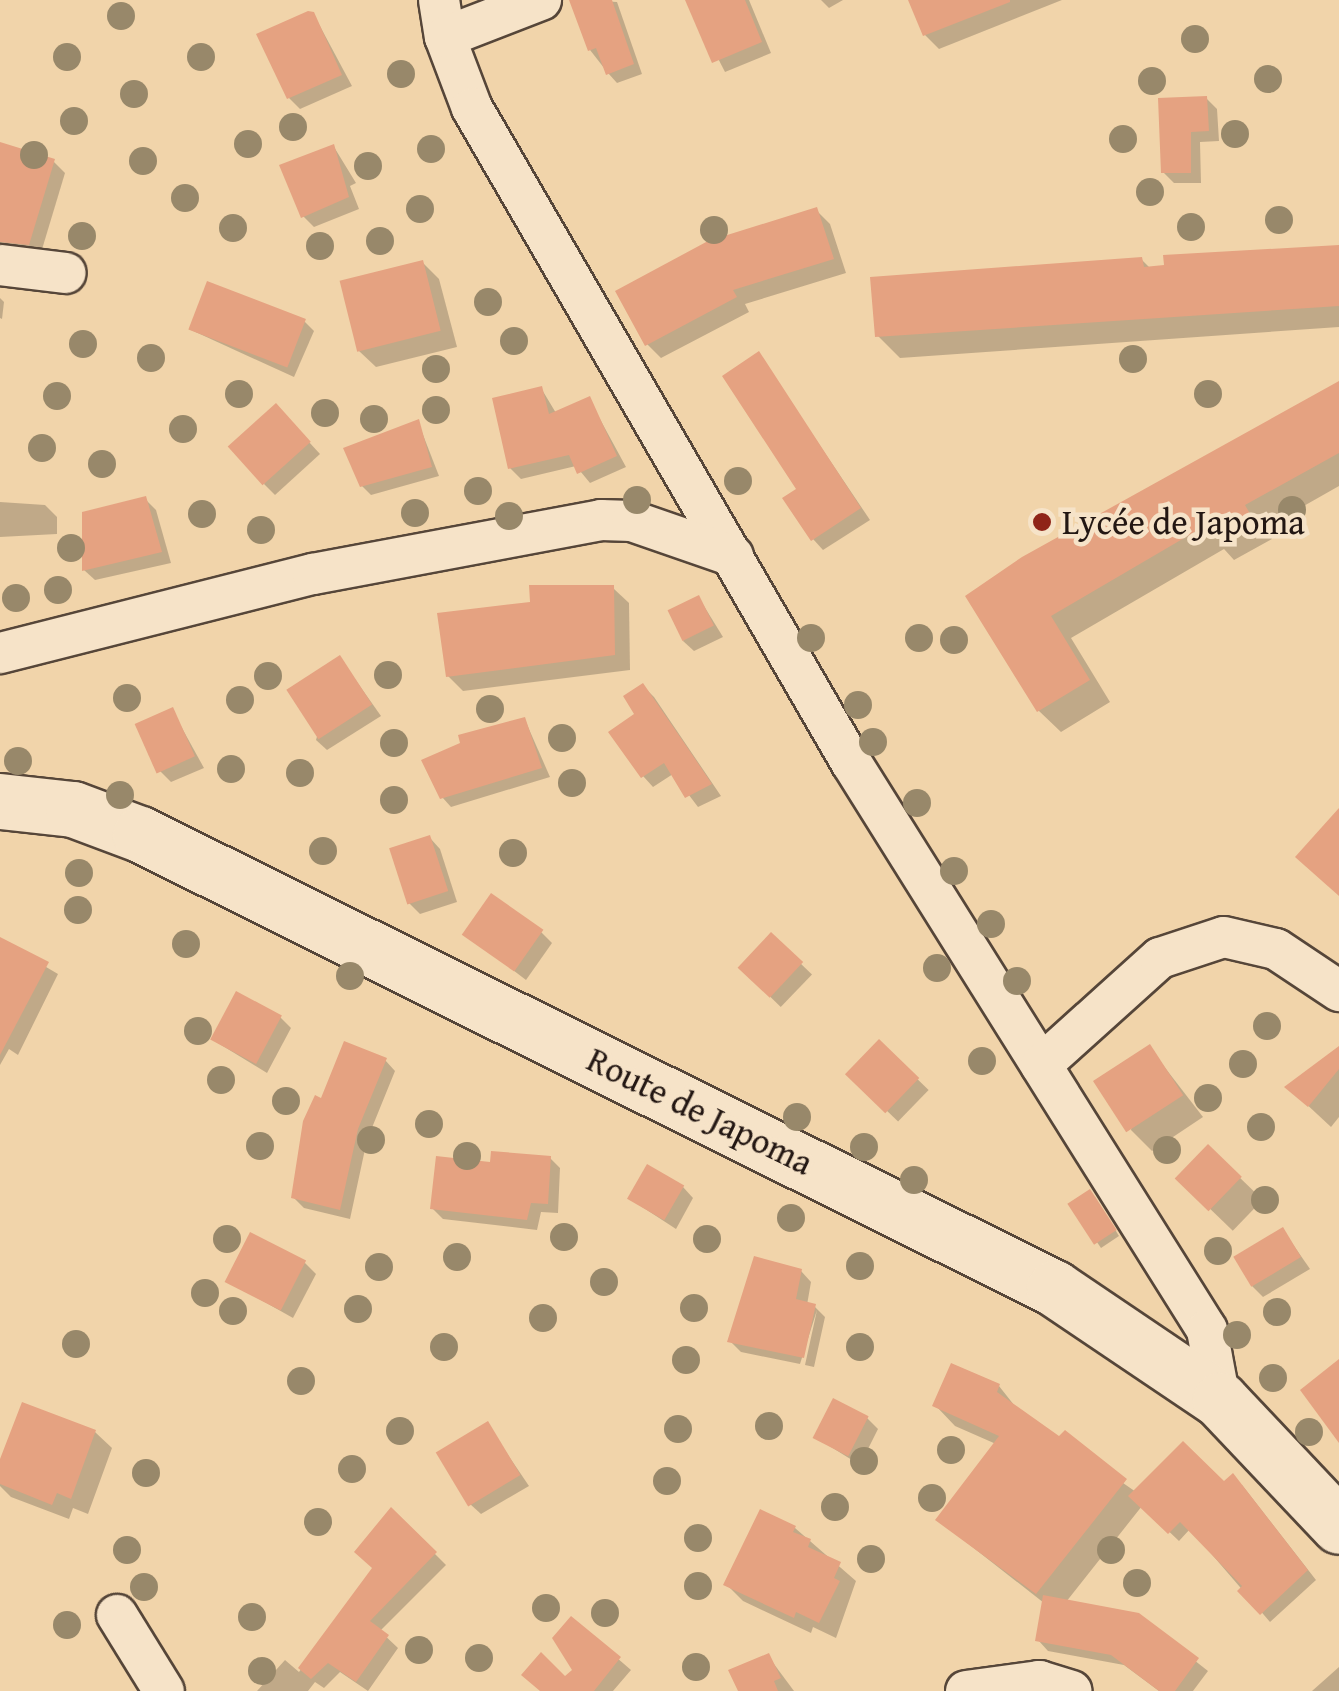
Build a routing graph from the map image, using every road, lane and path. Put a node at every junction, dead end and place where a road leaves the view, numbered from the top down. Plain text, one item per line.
1 (541, 0) edge
2 (442, 18) edge
3 (0, 265) edge
4 (66, 274) dead end
5 (733, 556) junction
6 (0, 653) edge
7 (0, 801) edge
8 (1339, 990) edge
9 (1041, 1065) junction
10 (1220, 1400) junction
11 (1339, 1526) edge
12 (116, 1616) dead end
13 (164, 1691) edge
14 (966, 1691) edge
15 (1071, 1691) edge

1 - 2 street
2 - 5 street
3 - 4 street
5 - 6 street
5 - 9 street
7 - 10 street, Route de Japoma
8 - 9 street
9 - 10 street
10 - 11 street, Route de Japoma
12 - 13 street
14 - 15 street

